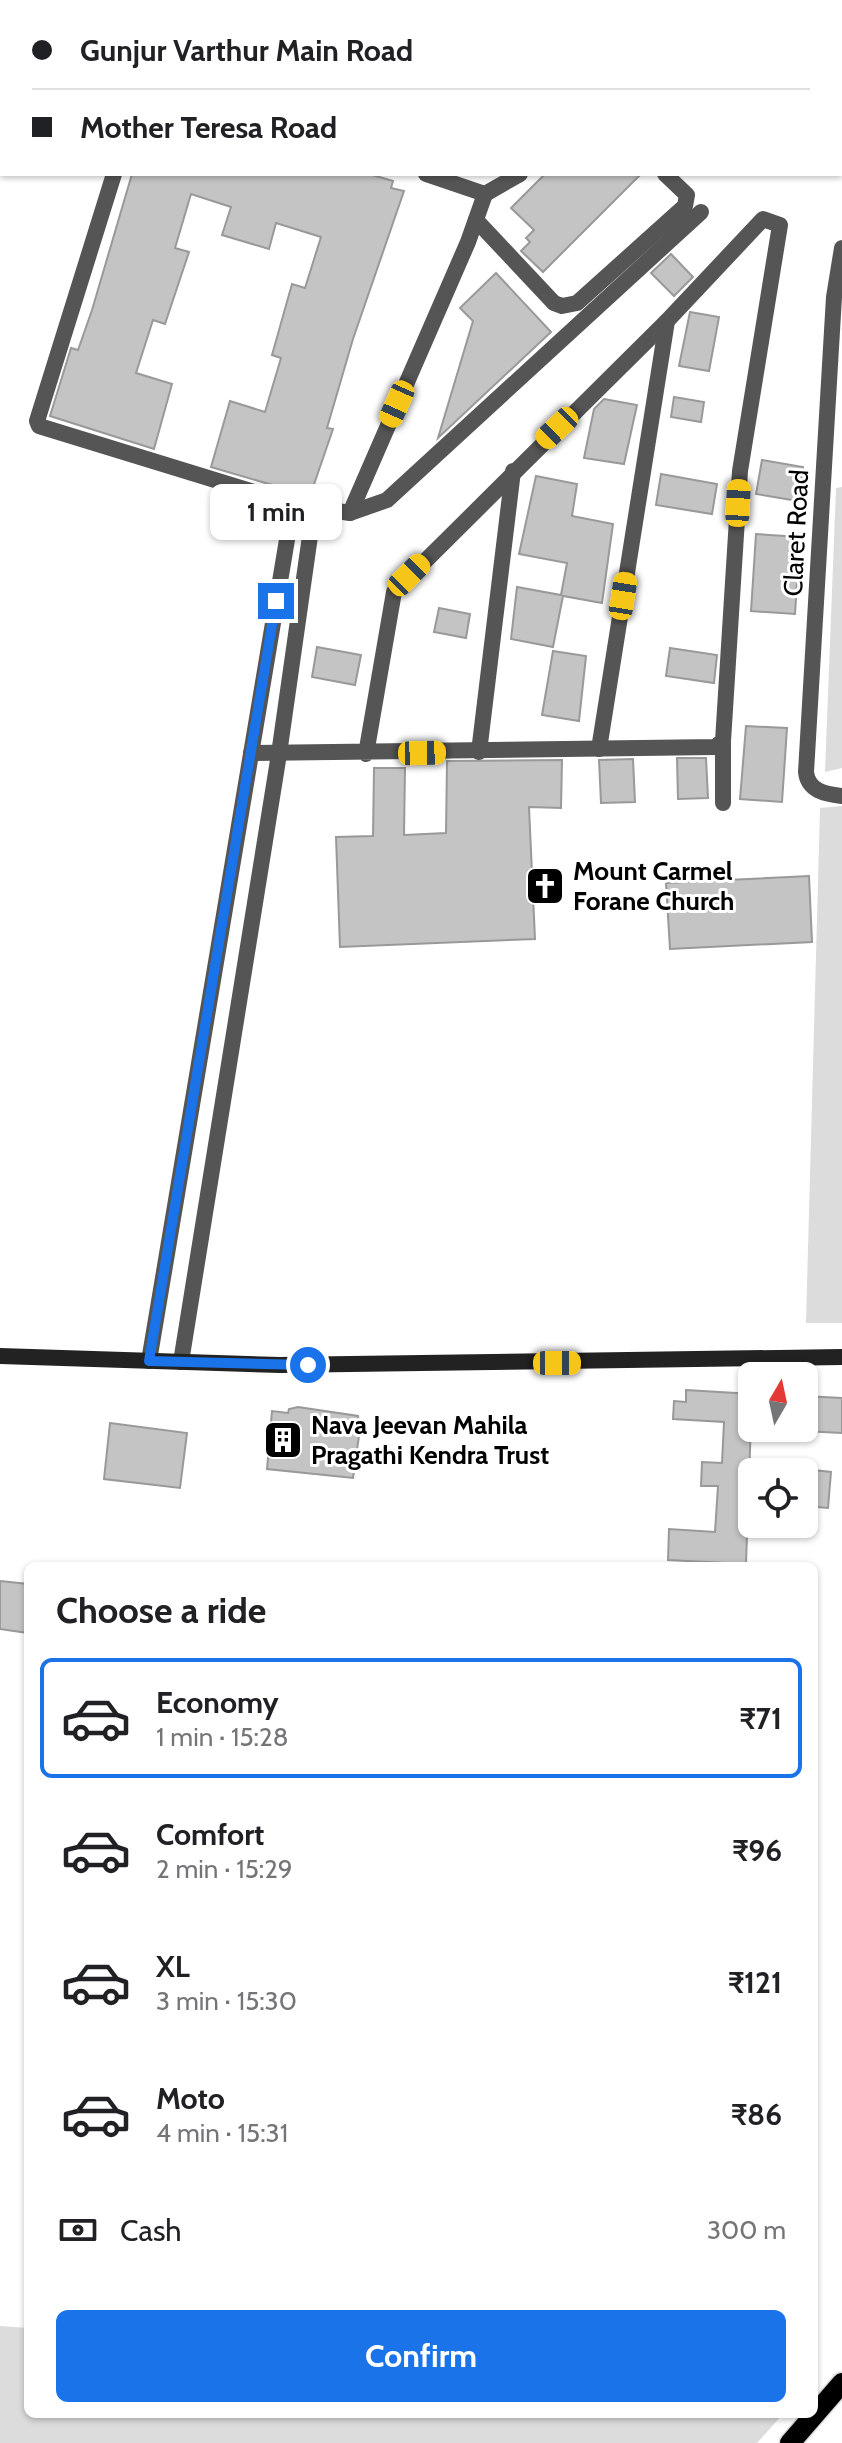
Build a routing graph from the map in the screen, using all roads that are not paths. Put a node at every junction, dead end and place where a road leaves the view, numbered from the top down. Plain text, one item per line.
1 (113, 176) edge
2 (432, 176) edge
3 (516, 176) edge
4 (667, 176) edge
5 (485, 194) junction
6 (701, 212) dead end
7 (476, 220) junction
8 (842, 248) edge
9 (667, 321) junction
10 (513, 471) junction
11 (293, 504) junction
12 (314, 508) junction
13 (350, 513) junction
14 (723, 741) junction
15 (599, 749) junction
16 (479, 752) junction
17 (251, 753) junction
18 (279, 754) junction
19 (366, 754) junction
20 (842, 796) edge
21 (723, 803) dead end
22 (0, 1356) edge
23 (842, 1357) edge
24 (149, 1361) junction
25 (181, 1362) junction
26 (842, 2383) edge
27 (818, 2411) edge
28 (812, 2418) edge
29 (790, 2443) edge

1 - 11 street
2 - 5 street
3 - 5 street
4 - 7 street
5 - 7 street
6 - 13 street
7 - 13 street
8 - 20 street, Claret Road
9 - 10 street
9 - 14 street
9 - 15 street
10 - 16 street
10 - 19 street
11 - 12 street
11 - 17 street
12 - 13 street
12 - 18 street
14 - 15 street
14 - 21 street
15 - 16 street
16 - 19 street
17 - 18 street
17 - 24 street
18 - 19 street
18 - 25 street
22 - 24 main road
23 - 25 main road
24 - 25 main road
26 - 27 main road
28 - 29 main road

